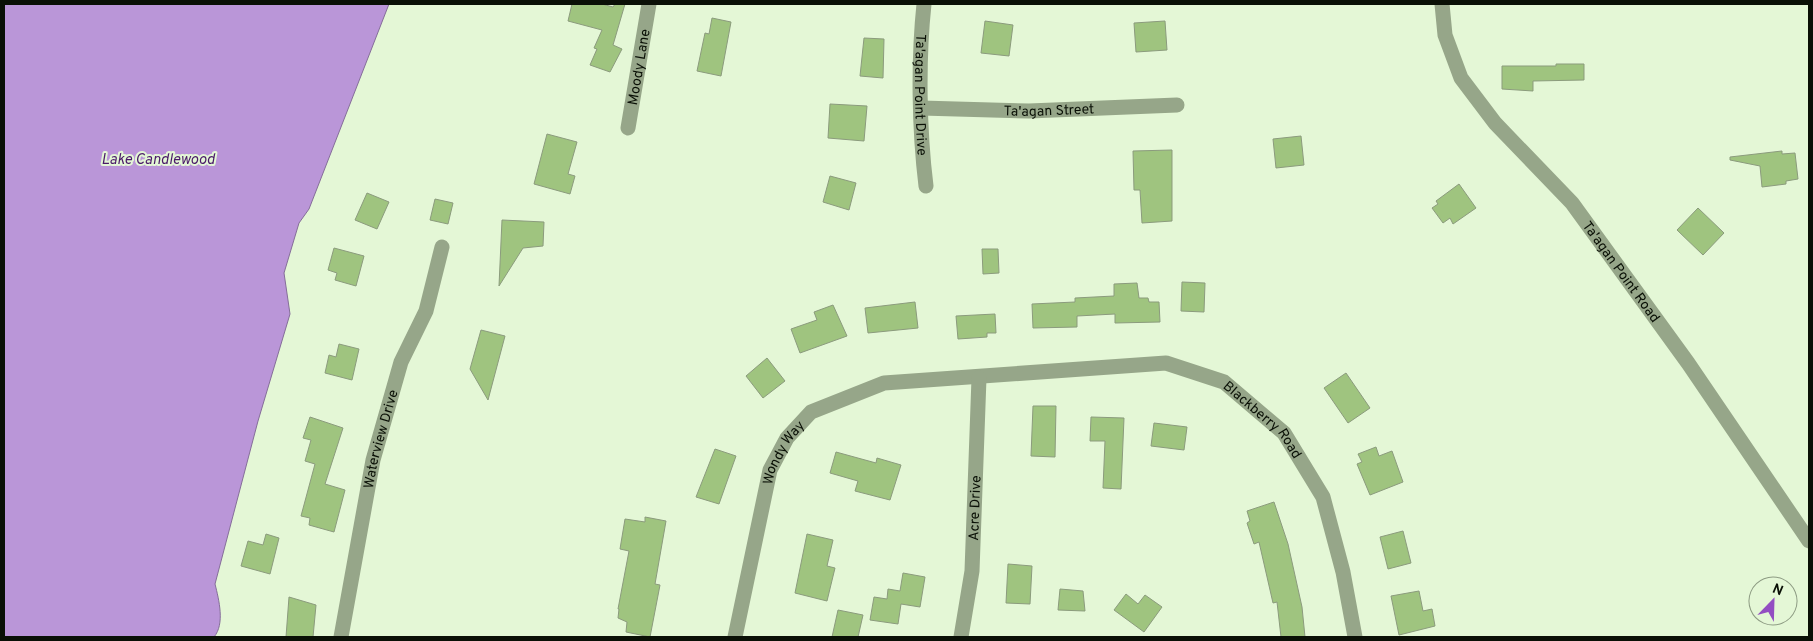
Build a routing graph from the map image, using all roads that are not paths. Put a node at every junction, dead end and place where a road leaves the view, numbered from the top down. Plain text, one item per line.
1 (650, 4) edge
2 (924, 4) edge
3 (1442, 4) edge
4 (1177, 104) dead end
5 (921, 108) junction
6 (628, 128) dead end
7 (926, 186) dead end
8 (442, 246) dead end
9 (978, 378) junction
10 (1809, 541) edge
11 (341, 637) edge
12 (735, 637) edge
13 (961, 637) edge
14 (1355, 637) edge

1 - 6 street, Moody Lane
2 - 5 street, Ta'agan Point Drive
3 - 10 street, Ta'agan Point Road
4 - 5 street, Ta'agan Street
5 - 7 street, Ta'agan Point Drive
8 - 11 street, Waterview Drive
9 - 12 street, Wondy Way
9 - 13 street, Acre Drive
9 - 14 street, Blackberry Road

